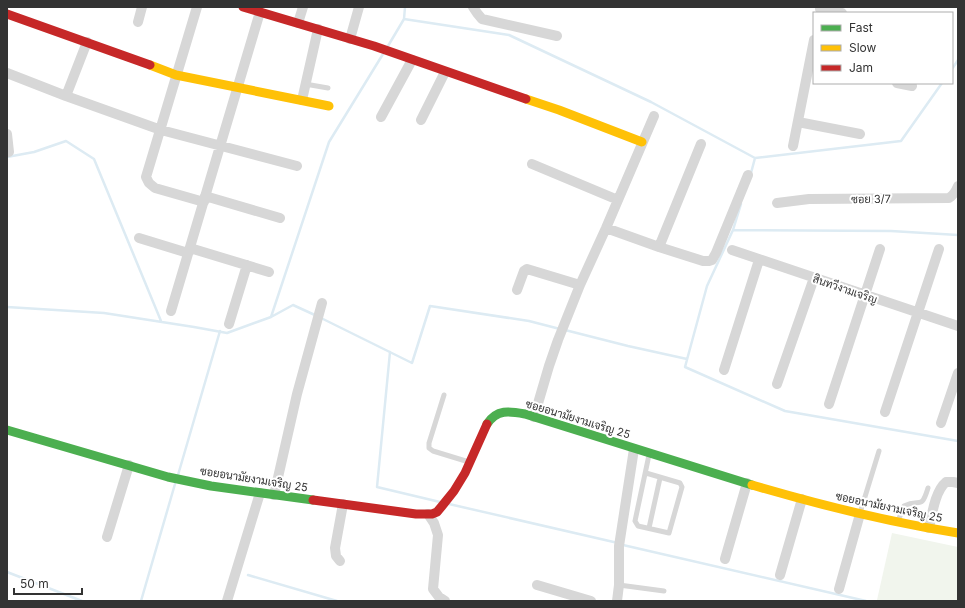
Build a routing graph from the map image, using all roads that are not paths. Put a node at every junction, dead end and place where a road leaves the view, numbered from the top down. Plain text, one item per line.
1 (142, 7) edge
2 (197, 7) edge
3 (243, 7) edge
4 (303, 7) edge
5 (359, 7) edge
6 (473, 7) edge
7 (820, 10) edge
8 (260, 12) junction
9 (835, 12) edge
10 (7, 14) edge
11 (138, 22) dead end
12 (298, 23) junction
13 (318, 29) junction
14 (557, 36) dead end
15 (350, 39) junction
16 (87, 42) junction
17 (813, 49) edge
18 (412, 60) junction
19 (811, 67) edge
20 (445, 72) junction
21 (7, 73) edge
22 (176, 75) junction
23 (305, 84) junction
24 (902, 84) edge
25 (912, 86) dead end
26 (238, 88) junction
27 (328, 88) dead end
28 (66, 96) junction
29 (302, 100) junction
30 (329, 106) dead end
31 (381, 116) dead end
32 (654, 116) dead end
33 (421, 120) dead end
34 (798, 122) junction
35 (161, 130) junction
36 (7, 134) edge
37 (860, 134) dead end
38 (642, 142) junction
39 (701, 144) dead end
40 (221, 145) junction
41 (793, 146) dead end
42 (9, 152) dead end
43 (532, 164) dead end
44 (297, 166) dead end
45 (748, 175) dead end
46 (958, 186) edge
47 (204, 199) junction
48 (618, 200) junction
49 (777, 203) dead end
50 (280, 218) dead end
51 (606, 228) junction
52 (139, 238) dead end
53 (659, 247) junction
54 (880, 249) dead end
55 (939, 249) dead end
56 (732, 250) dead end
57 (189, 251) junction
58 (759, 260) junction
59 (247, 265) junction
60 (269, 272) dead end
61 (814, 278) junction
62 (580, 285) junction
63 (517, 290) dead end
64 (865, 296) junction
65 (322, 302) dead end
66 (171, 311) dead end
67 (918, 313) junction
68 (228, 324) dead end
69 (958, 326) edge
70 (724, 370) dead end
71 (958, 373) edge
72 (777, 384) dead end
73 (444, 395) dead end
74 (830, 404) dead end
75 (885, 412) dead end
76 (534, 417) junction
77 (941, 422) dead end
78 (7, 430) edge
79 (634, 449) junction
80 (879, 451) dead end
81 (649, 454) junction
82 (470, 463) junction
83 (129, 466) junction
84 (646, 473) junction
85 (660, 478) junction
86 (747, 483) junction
87 (958, 483) edge
88 (928, 488) dead end
89 (260, 493) junction
90 (274, 495) junction
91 (802, 499) junction
92 (343, 504) junction
93 (428, 514) junction
94 (860, 514) junction
95 (897, 522) junction
96 (649, 528) junction
97 (929, 528) junction
98 (958, 533) edge
99 (107, 537) dead end
100 (726, 559) dead end
101 (340, 562) dead end
102 (780, 575) dead end
103 (619, 584) junction
104 (537, 585) dead end
105 (839, 589) dead end
106 (664, 591) dead end
107 (227, 601) edge
108 (445, 601) edge
109 (591, 601) edge
110 (618, 601) edge

1 - 11 street
2 - 22 street
3 - 8 street
4 - 12 street
5 - 15 street
6 - 14 street
7 - 9 street
8 - 12 street
8 - 26 street
10 - 16 street
12 - 13 street
13 - 15 street
13 - 23 street
15 - 18 street
16 - 22 street
16 - 28 street
17 - 19 street
18 - 20 street
18 - 31 street
19 - 34 street
20 - 33 street
20 - 38 street
21 - 28 street
22 - 26 street
22 - 35 street
23 - 27 lane
23 - 29 street
24 - 25 street
26 - 29 street
26 - 40 street
28 - 35 street
29 - 30 street
32 - 38 street
34 - 37 street
34 - 41 street
35 - 40 street
35 - 47 street
36 - 42 street
38 - 48 street
39 - 53 street
40 - 44 street
40 - 47 street
43 - 48 street
45 - 53 street
46 - 49 street, ซอย 3/7
47 - 50 street
47 - 57 street
48 - 51 street
51 - 53 street
51 - 62 street
52 - 57 street
54 - 64 street
55 - 67 street
56 - 58 street, สินทวีงามเจริญ
57 - 59 street
57 - 66 street
58 - 61 street, สินทวีงามเจริญ
58 - 70 street
59 - 60 street
59 - 68 street
61 - 64 street, สินทวีงามเจริญ
61 - 72 street
62 - 63 street
62 - 76 street
64 - 67 street, สินทวีงามเจริญ
64 - 74 street
65 - 90 street
67 - 69 street, สินทวีงามเจริญ
67 - 75 street
71 - 77 street
73 - 82 lane
76 - 79 street, ซอยอนามัยงามเจริญ 25
76 - 82 street, ซอยอนามัยงามเจริญ 25
78 - 83 street, ซอยอนามัยงามเจริญ 25
79 - 81 street, ซอยอนามัยงามเจริญ 25
79 - 103 street
80 - 94 lane
81 - 84 lane
81 - 86 street, ซอยอนามัยงามเจริญ 25
82 - 93 street, ซอยอนามัยงามเจริญ 25
83 - 89 street, ซอยอนามัยงามเจริญ 25
83 - 99 street
84 - 85 lane
84 - 96 lane
85 - 96 lane
85 - 96 lane
86 - 91 street, ซอยอนามัยงามเจริญ 25
86 - 100 street
87 - 97 street
88 - 95 lane
89 - 90 street, ซอยอนามัยงามเจริญ 25
89 - 107 street
90 - 92 street, ซอยอนามัยงามเจริญ 25
91 - 94 street, ซอยอนามัยงามเจริญ 25
91 - 102 street
92 - 93 street, ซอยอนามัยงามเจริญ 25
92 - 101 street
93 - 108 street
94 - 95 street, ซอยอนามัยงามเจริญ 25
94 - 105 street
95 - 97 street, ซอยอนามัยงามเจริญ 25
97 - 98 street, ซอยอนามัยงามเจริญ 25
103 - 106 lane
103 - 110 street
104 - 109 street

